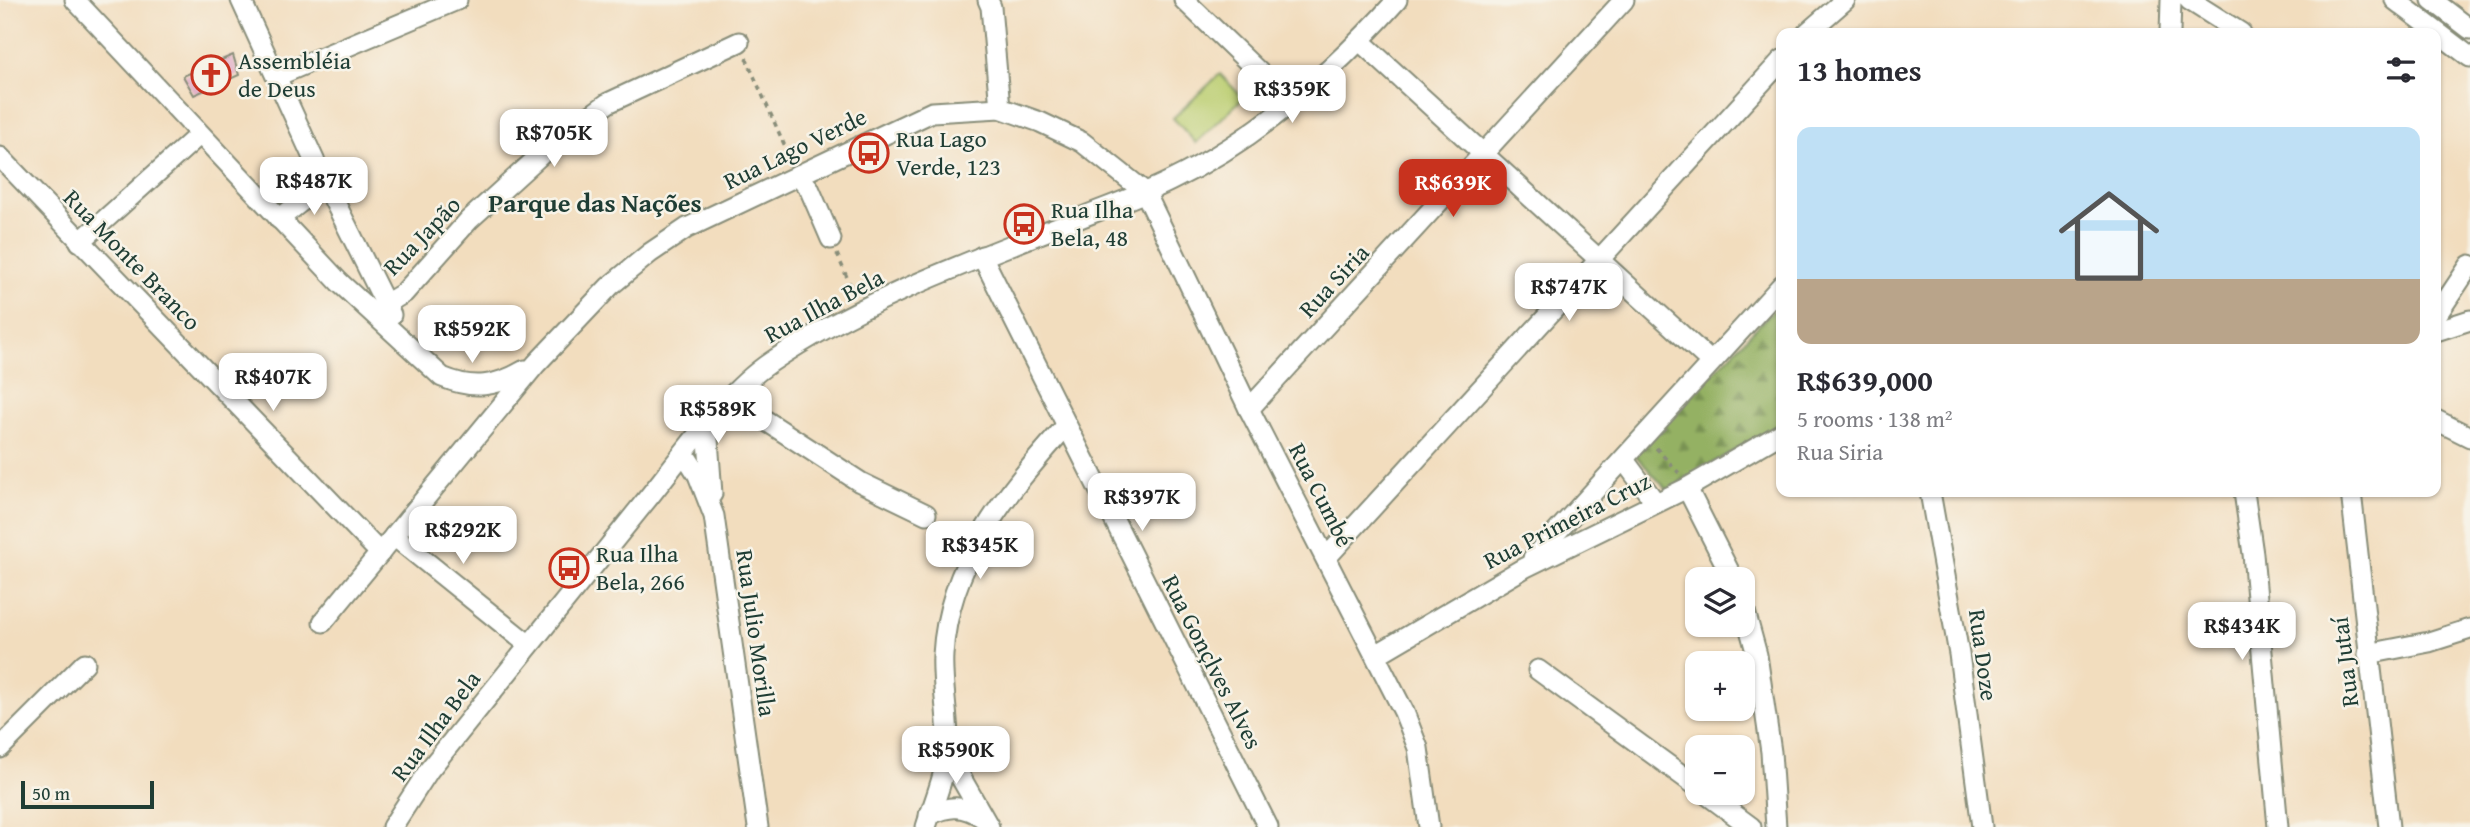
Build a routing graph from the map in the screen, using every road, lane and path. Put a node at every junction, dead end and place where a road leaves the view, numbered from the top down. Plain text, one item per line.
1 (75, 0) edge
2 (241, 0) edge
3 (457, 0) edge
4 (988, 0) edge
5 (1184, 0) edge
6 (1397, 0) edge
7 (1624, 0) edge
8 (1845, 0) edge
9 (2171, 0) edge
10 (2189, 0) edge
11 (2395, 0) edge
12 (2435, 3) edge
13 (1813, 28) edge
14 (2170, 28) edge
15 (2233, 28) edge
16 (2423, 28) edge
17 (2470, 28) edge
18 (2441, 39) edge
19 (1360, 41) junction
20 (739, 42) joint
21 (2464, 52) edge
22 (1776, 67) edge
23 (276, 76) junction
24 (1290, 102) junction
25 (1000, 108) junction
26 (198, 135) junction
27 (1485, 155) junction
28 (0, 157) edge
29 (797, 175) junction
30 (325, 183) junction
31 (1145, 192) junction
32 (279, 219) junction
33 (831, 239) joint
34 (80, 242) junction
35 (982, 256) junction
36 (1598, 261) junction
37 (2470, 265) edge
38 (1776, 291) edge
39 (384, 305) junction
40 (2441, 308) edge
41 (861, 311) junction
42 (2470, 320) edge
43 (2441, 329) edge
44 (410, 345) junction
45 (1710, 361) junction
46 (536, 364) junction
47 (731, 398) junction
48 (1250, 409) junction
49 (2441, 422) edge
50 (707, 426) junction
51 (1066, 426) junction
52 (1776, 437) edge
53 (2470, 437) edge
54 (684, 453) junction
55 (1630, 453) junction
56 (1688, 488) junction
57 (1931, 497) edge
58 (2245, 497) edge
59 (2352, 497) edge
60 (1655, 502) junction
61 (926, 514) dead end
62 (714, 516) junction
63 (394, 536) junction
64 (380, 552) junction
65 (1326, 558) junction
66 (1727, 567) edge
67 (1524, 568) junction
68 (323, 622) dead end
69 (2470, 629) edge
70 (1751, 637) edge
71 (529, 645) junction
72 (2368, 654) junction
73 (1376, 655) junction
74 (85, 663) dead end
75 (1538, 670) dead end
76 (0, 748) edge
77 (948, 755) junction
78 (1685, 777) edge
79 (1721, 805) edge
80 (928, 821) edge
81 (985, 822) edge
82 (392, 827) edge
83 (758, 827) edge
84 (1268, 827) edge
85 (1429, 827) edge
86 (1751, 827) edge
87 (1776, 827) edge
88 (1982, 827) edge
89 (2278, 827) edge
90 (2389, 827) edge

1 - 26 street
2 - 23 street
3 - 23 street
4 - 25 street
5 - 24 street
6 - 19 street, Rua Ilha Bela
7 - 27 street, Rua Siria
8 - 13 street
9 - 14 street
10 - 15 street
11 - 16 street
12 - 16 street
12 - 17 street
17 - 21 street
18 - 21 street
19 - 24 street, Rua Ilha Bela
19 - 27 street
20 - 29 path
20 - 39 street, Rua Japão
22 - 36 street
23 - 30 street
24 - 31 street, Rua Ilha Bela
25 - 29 street, Rua Lago Verde
25 - 31 street, Rua Lago Verde
26 - 32 street
26 - 34 street
27 - 36 street
27 - 48 street, Rua Siria
28 - 34 street, Rua Monte Branco
29 - 33 street
29 - 46 street, Rua Lago Verde
30 - 32 street
30 - 39 street
31 - 35 street, Rua Ilha Bela
31 - 48 street, Rua Cumbé
32 - 44 street
33 - 41 path
34 - 64 street, Rua Monte Branco
35 - 41 street, Rua Ilha Bela
35 - 51 street, Rua Gonçlves Alves
36 - 45 street
36 - 65 street
37 - 40 street
38 - 45 street
39 - 44 street
41 - 47 street, Rua Ilha Bela
42 - 43 street
44 - 46 street
45 - 55 street
46 - 63 street
47 - 50 street, Rua Ilha Bela
47 - 61 street
48 - 65 street, Rua Cumbé
49 - 53 street
50 - 54 street, Rua Ilha Bela
50 - 62 street
51 - 77 street
51 - 84 street, Rua Gonçlves Alves
52 - 56 street, Rua Primeira Cruz
54 - 62 street, Rua Julio Morilla
54 - 71 street, Rua Ilha Bela
55 - 56 path
55 - 60 street
55 - 67 street
56 - 60 street, Rua Primeira Cruz
56 - 66 street
57 - 88 street, Rua Doze
58 - 89 street
59 - 72 street, Rua Jutaí
60 - 67 street, Rua Primeira Cruz
62 - 83 street, Rua Julio Morilla
63 - 64 street
63 - 71 street
64 - 68 street
65 - 73 street, Rua Cumbé
67 - 73 street, Rua Primeira Cruz
69 - 72 street
70 - 87 street
71 - 82 street, Rua Ilha Bela
72 - 90 street, Rua Jutaí
73 - 85 street, Rua Cumbé
74 - 76 street
75 - 78 street
77 - 80 street
77 - 81 street
79 - 86 street
80 - 81 street

